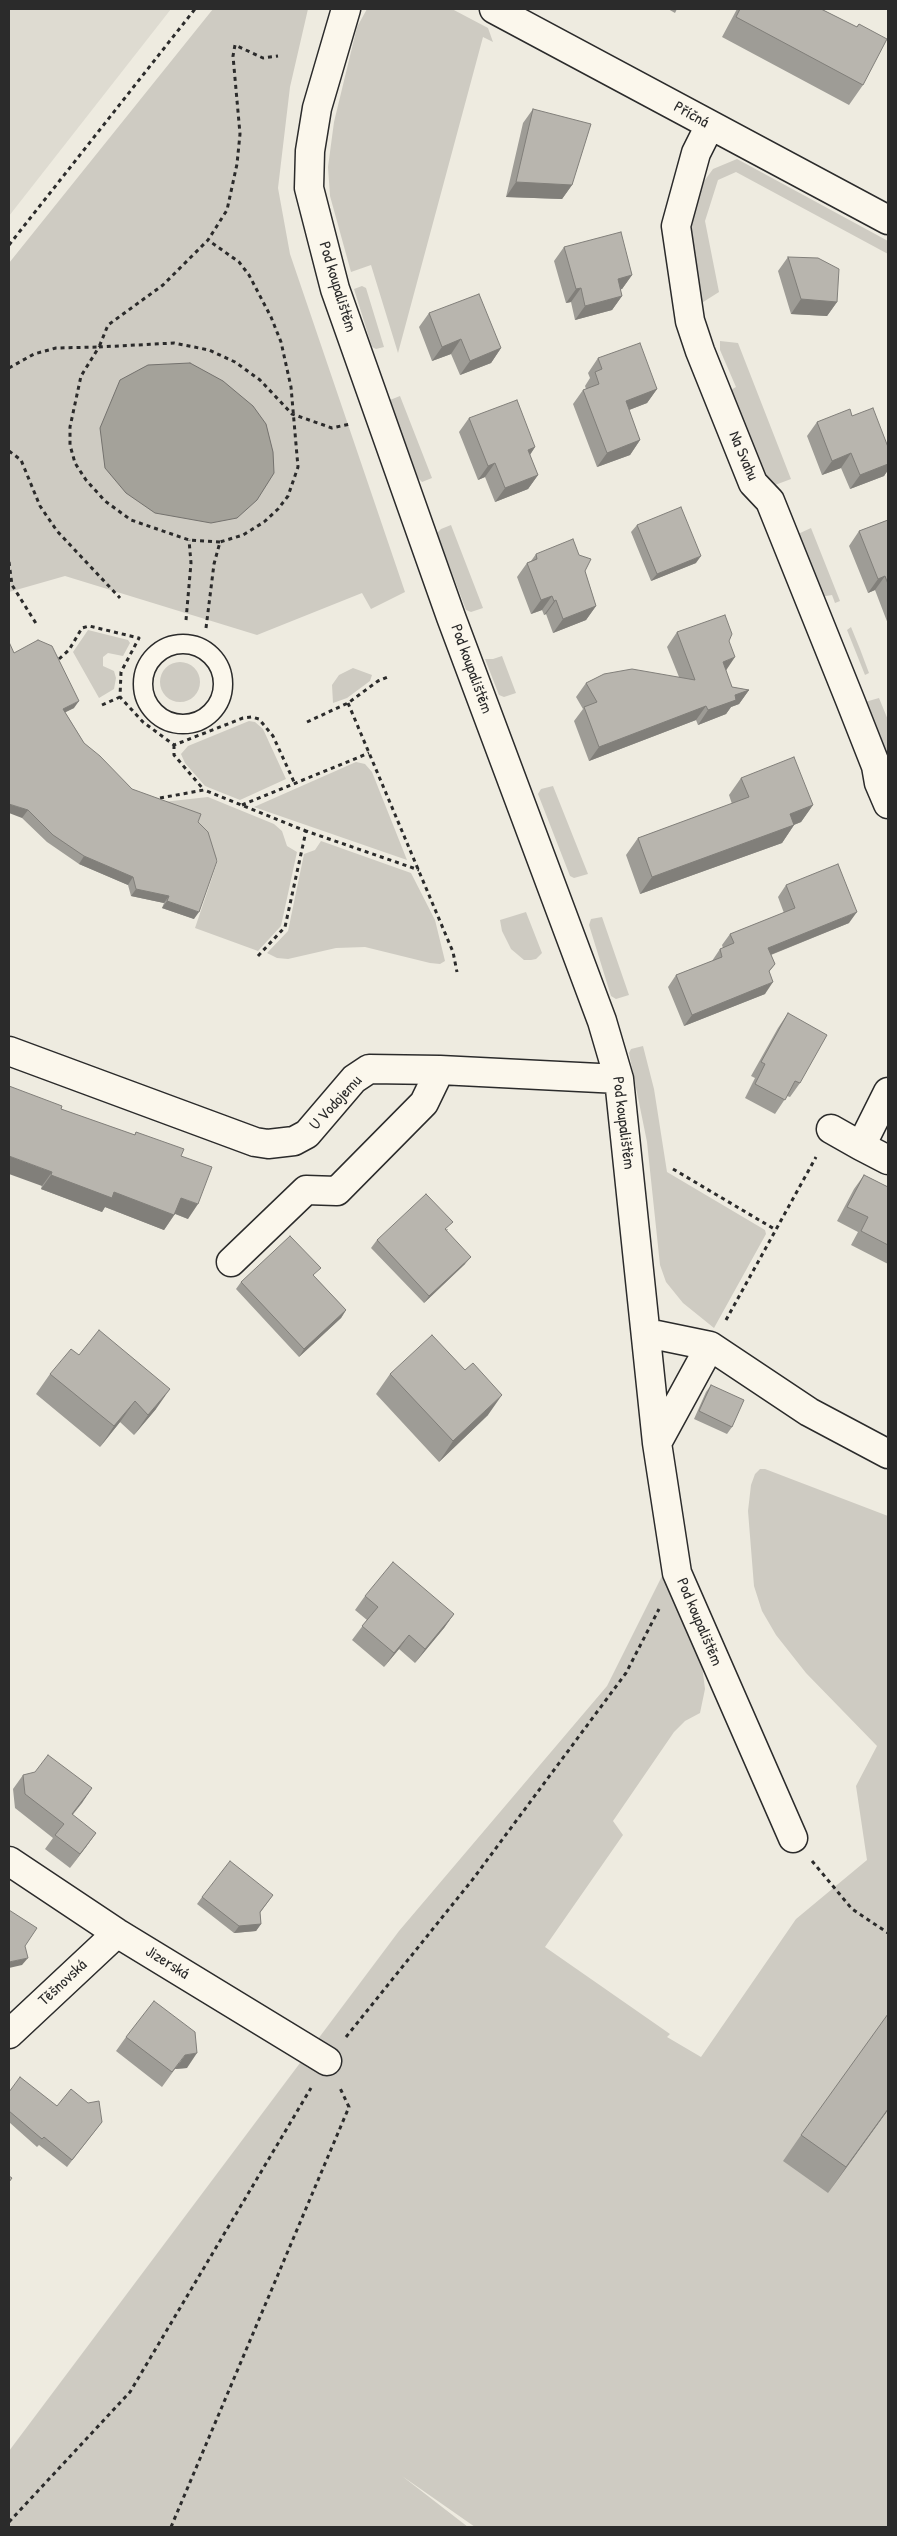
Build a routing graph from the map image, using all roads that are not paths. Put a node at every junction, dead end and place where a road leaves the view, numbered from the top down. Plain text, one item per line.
1 (346, 9) edge
2 (494, 9) edge
3 (710, 125) junction
4 (888, 220) edge
5 (222, 677) joint
6 (888, 804) edge
7 (9, 1051) edge
8 (440, 1070) junction
9 (619, 1079) junction
10 (888, 1092) edge
11 (831, 1129) road end
12 (861, 1146) junction
13 (888, 1160) edge
14 (231, 1262) dead end
15 (647, 1333) junction
16 (710, 1346) junction
17 (657, 1443) junction
18 (888, 1454) edge
19 (793, 1838) road end
20 (9, 1862) edge
21 (117, 1933) junction
22 (9, 2034) edge
23 (326, 2061) road end

1 - 9 street, Pod koupalištěm
2 - 3 street, Příčná
3 - 4 street, Příčná
3 - 6 street, Na Svahu
5 - 5 lane
7 - 8 street, U Vodojemu
8 - 9 street, U Vodojemu
8 - 14 street
9 - 15 street, Pod koupalištěm
10 - 12 street
11 - 12 street
12 - 13 street
15 - 16 street
15 - 17 street, Pod koupalištěm
16 - 17 street
16 - 18 street
17 - 19 street, Pod koupalištěm
20 - 21 street, Jizerská
21 - 22 street, Těšnovská
21 - 23 street, Jizerská

